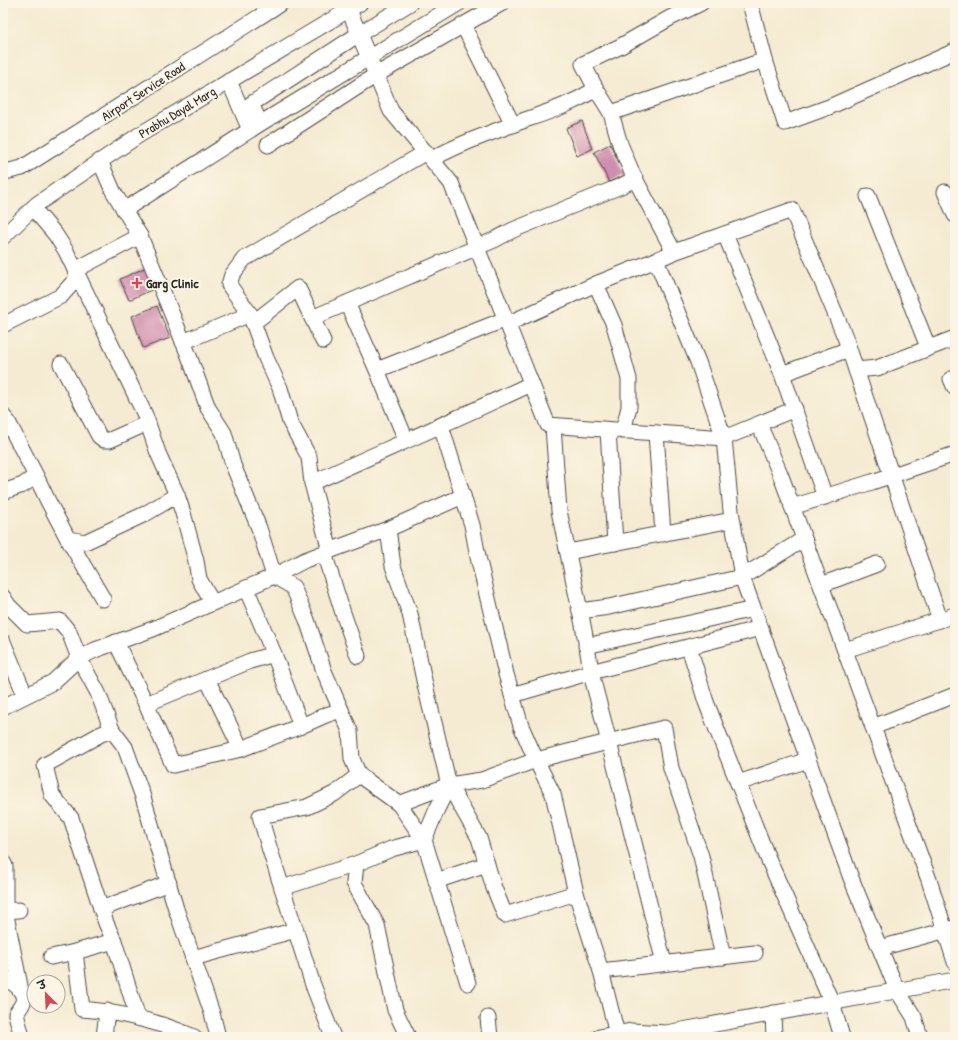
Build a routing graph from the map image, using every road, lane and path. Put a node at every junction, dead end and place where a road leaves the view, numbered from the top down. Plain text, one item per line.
1 (281, 3) edge
2 (410, 3) edge
3 (459, 3) edge
4 (502, 3) edge
5 (701, 3) edge
6 (750, 3) edge
7 (354, 7) edge
8 (463, 25) junction
9 (359, 34) junction
10 (955, 51) edge
11 (369, 58) junction
12 (765, 60) junction
13 (376, 75) junction
14 (229, 81) junction
15 (596, 89) junction
16 (611, 113) junction
17 (513, 125) junction
18 (256, 126) junction
19 (268, 145) dead end
20 (429, 156) junction
21 (100, 162) junction
22 (3, 170) edge
23 (635, 180) junction
24 (945, 192) dead end
25 (868, 196) dead end
26 (33, 208) junction
27 (124, 210) junction
28 (955, 215) edge
29 (725, 234) junction
30 (140, 236) junction
31 (3, 237) edge
32 (477, 247) junction
33 (674, 252) junction
34 (656, 260) junction
35 (76, 273) junction
36 (596, 284) junction
37 (347, 303) junction
38 (252, 318) junction
39 (312, 318) junction
40 (506, 321) junction
41 (3, 325) edge
42 (955, 338) edge
43 (323, 341) dead end
44 (183, 342) junction
45 (928, 347) junction
46 (849, 349) junction
47 (61, 364) dead end
48 (376, 370) junction
49 (856, 370) junction
50 (782, 374) junction
51 (531, 384) junction
52 (795, 409) junction
53 (3, 416) edge
54 (148, 423) junction
55 (759, 424) junction
56 (441, 426) junction
57 (553, 426) junction
58 (615, 430) junction
59 (656, 433) junction
60 (724, 438) junction
61 (406, 440) junction
62 (955, 454) edge
63 (891, 475) junction
64 (36, 476) junction
65 (312, 483) junction
66 (3, 492) edge
67 (177, 495) junction
68 (462, 496) junction
69 (825, 497) junction
70 (792, 507) junction
71 (732, 520) junction
72 (388, 529) junction
73 (663, 534) junction
74 (68, 539) junction
75 (804, 539) junction
76 (615, 543) junction
77 (327, 552) junction
78 (568, 552) junction
79 (876, 564) dead end
80 (274, 576) junction
81 (742, 577) junction
82 (821, 585) junction
83 (246, 588) junction
84 (4, 599) edge
85 (103, 599) dead end
86 (212, 602) junction
87 (754, 609) junction
88 (580, 611) junction
89 (955, 615) edge
90 (940, 620) junction
91 (761, 628) junction
92 (3, 642) edge
93 (116, 642) junction
94 (586, 646) junction
95 (689, 647) junction
96 (844, 650) junction
97 (274, 654) junction
98 (358, 656) dead end
99 (79, 658) junction
100 (591, 672) junction
101 (208, 679) junction
102 (26, 695) junction
103 (512, 695) junction
104 (955, 695) edge
105 (146, 704) junction
106 (3, 707) edge
107 (342, 710) junction
108 (301, 726) junction
109 (873, 727) junction
110 (112, 730) junction
111 (609, 742) junction
112 (241, 749) junction
113 (536, 760) junction
114 (808, 760) junction
115 (359, 775) junction
116 (738, 783) junction
117 (449, 785) junction
118 (399, 804) junction
119 (424, 840) junction
120 (3, 862) edge
121 (356, 864) junction
122 (487, 864) junction
123 (436, 881) junction
124 (169, 883) junction
125 (282, 888) junction
126 (576, 893) junction
127 (101, 909) junction
128 (9, 910) edge
129 (950, 929) edge
130 (296, 930) junction
131 (114, 941) junction
132 (880, 948) junction
133 (75, 952) junction
134 (755, 953) dead end
135 (51, 957) dead end
136 (723, 957) junction
137 (193, 958) junction
138 (955, 962) edge
139 (664, 964) junction
140 (601, 971) junction
141 (3, 979) edge
142 (955, 980) edge
143 (468, 983) dead end
144 (897, 990) junction
145 (21, 991) junction
146 (832, 1003) junction
147 (108, 1011) junction
148 (773, 1013) junction
149 (138, 1018) junction
150 (488, 1018) dead end
151 (704, 1032) edge
152 (616, 1034) junction
153 (631, 1034) edge
154 (22, 1037) edge
155 (104, 1037) edge
156 (194, 1037) edge
157 (218, 1037) edge
158 (333, 1037) edge
159 (408, 1037) edge
160 (490, 1037) edge
161 (599, 1037) edge
162 (774, 1037) edge
163 (842, 1037) edge
164 (920, 1037) edge

1 - 22 street, Airport Service Road
2 - 9 street
3 - 11 street
4 - 8 street
5 - 15 street
6 - 12 street
7 - 9 street
7 - 14 street, Prabhu Dayal Marg
8 - 13 street
8 - 17 street
9 - 11 street
9 - 18 street
10 - 12 street
11 - 13 street
11 - 18 street
12 - 16 street
13 - 19 street
13 - 20 street
14 - 18 street
14 - 21 street, Prabhu Dayal Marg
15 - 16 street
15 - 17 street
16 - 23 street
17 - 20 street
18 - 27 street
20 - 32 street
20 - 38 street
21 - 26 street, Prabhu Dayal Marg
21 - 27 street
23 - 32 street
23 - 33 street
24 - 28 street
25 - 45 street
26 - 31 street, Prabhu Dayal Marg
26 - 35 street
27 - 30 street
29 - 33 street
29 - 46 street
29 - 50 street
30 - 35 street
30 - 44 street
32 - 37 street
32 - 40 street
33 - 34 street
34 - 36 street
34 - 60 street
35 - 41 street
35 - 54 street
36 - 40 street
36 - 58 street
37 - 39 street
37 - 48 street
38 - 39 street
38 - 44 street
38 - 65 street
39 - 43 street
40 - 48 street
40 - 51 street
42 - 45 street
44 - 80 street
45 - 49 street
46 - 49 street
46 - 50 street
47 - 54 street
48 - 61 street
49 - 63 street
50 - 52 street
51 - 56 street
51 - 57 street
52 - 55 street
52 - 69 street
53 - 64 street
54 - 67 street
55 - 60 street
55 - 70 street
56 - 61 street
56 - 68 street
57 - 58 street
57 - 78 street
58 - 59 street
58 - 76 street
59 - 60 street
59 - 73 street
60 - 71 street
61 - 65 street
62 - 63 street
63 - 69 street
63 - 90 street
64 - 66 street
64 - 74 street
65 - 77 street
67 - 74 street
67 - 86 street
68 - 72 street
68 - 103 street
69 - 70 street
70 - 75 street
71 - 73 street
71 - 81 street
72 - 77 street
72 - 117 street
73 - 76 street
74 - 85 street
75 - 81 street
75 - 82 street
76 - 78 street
77 - 80 street
77 - 98 street
78 - 88 street
79 - 82 street
80 - 83 street
80 - 107 street
81 - 87 street
81 - 88 street
82 - 96 street
83 - 86 street
83 - 97 street
84 - 99 street
86 - 93 street
87 - 91 street
87 - 94 street
88 - 94 street
89 - 90 street
90 - 96 street
91 - 95 street
91 - 114 street
92 - 102 street
93 - 99 street
93 - 105 street
94 - 100 street
95 - 100 street
95 - 116 street
96 - 109 street
97 - 101 street
97 - 108 street
99 - 102 street
99 - 110 street
100 - 103 street
100 - 111 street
101 - 105 street
101 - 112 street
102 - 106 street
103 - 113 street
104 - 109 street
105 - 112 street
107 - 108 street
107 - 115 street
108 - 112 street
109 - 129 street
110 - 124 street
110 - 127 street
111 - 113 street
111 - 136 street
111 - 139 street
113 - 117 street
113 - 126 street
114 - 116 street
114 - 132 street
115 - 118 street
115 - 125 street
116 - 146 street
117 - 118 street
117 - 119 street
117 - 122 street
118 - 119 street
119 - 121 street
119 - 123 street
120 - 128 street
121 - 125 street
121 - 159 street
122 - 123 street
122 - 126 street
123 - 143 street
124 - 127 street
124 - 137 street
125 - 130 street
126 - 140 street
127 - 131 street
128 - 145 street
129 - 132 street
129 - 138 street
130 - 137 street
130 - 158 street
131 - 133 street
131 - 149 street
132 - 144 street
133 - 135 street
133 - 147 street
134 - 136 street
136 - 139 street
137 - 157 street
139 - 140 street
140 - 152 street
141 - 145 street
142 - 144 street
144 - 146 street
144 - 164 street
145 - 154 street
146 - 148 street
146 - 163 street
147 - 149 street
147 - 155 street
148 - 151 street
148 - 162 street
149 - 156 street
150 - 160 street
151 - 153 street
152 - 153 street
152 - 161 street

